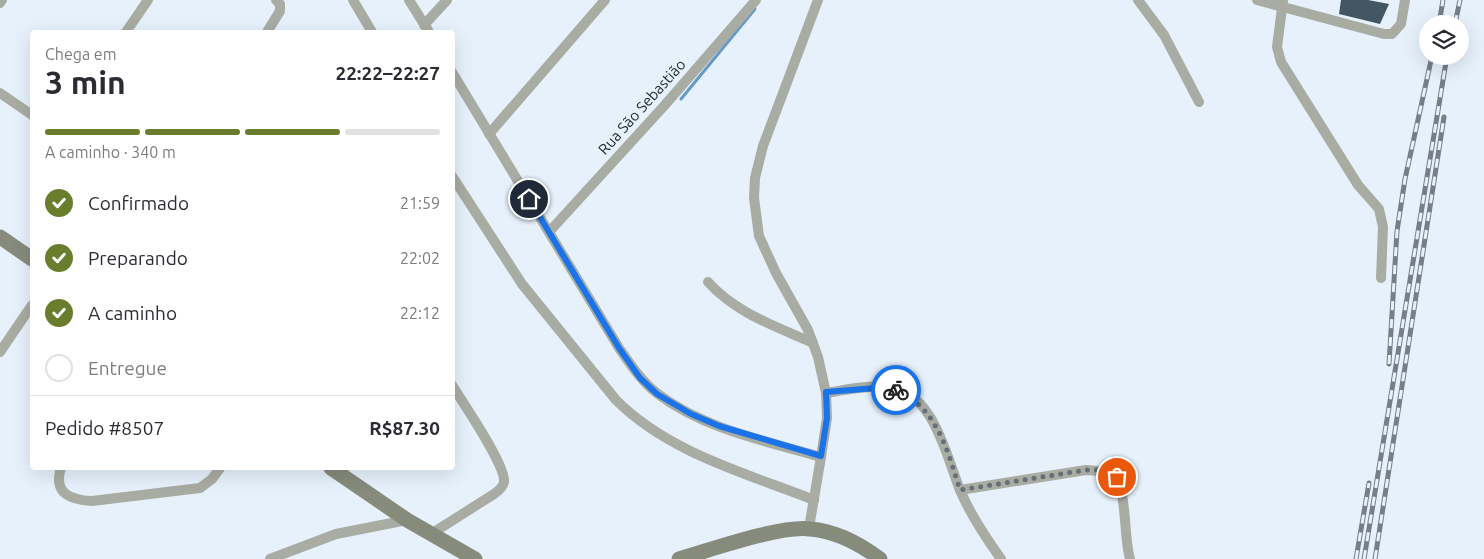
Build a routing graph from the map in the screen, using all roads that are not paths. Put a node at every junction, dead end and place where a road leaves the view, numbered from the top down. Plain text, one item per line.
1 (148, 0) edge
2 (353, 0) edge
3 (409, 0) edge
4 (446, 0) edge
5 (605, 0) edge
6 (756, 0) edge
7 (818, 0) edge
8 (1138, 0) edge
9 (1257, 0) edge
10 (1405, 0) edge
11 (278, 4) edge
12 (1282, 4) edge
13 (426, 29) edge
14 (127, 30) edge
15 (268, 30) edge
16 (371, 30) edge
17 (455, 77) edge
18 (0, 93) edge
19 (1199, 102) dead end
20 (30, 113) edge
21 (490, 134) junction
22 (455, 181) edge
23 (549, 232) junction
24 (0, 237) edge
25 (30, 258) edge
26 (1381, 278) dead end
27 (708, 282) dead end
28 (30, 308) edge
29 (813, 343) junction
30 (0, 352) edge
31 (455, 390) edge
32 (826, 392) junction
33 (821, 456) junction
34 (60, 470) edge
35 (219, 470) edge
36 (335, 470) edge
37 (960, 490) junction
38 (814, 500) junction
39 (407, 520) junction
40 (809, 528) junction
41 (431, 534) junction
42 (270, 559) edge
43 (475, 559) edge
44 (678, 559) edge
45 (880, 559) edge
46 (1001, 559) edge
47 (1130, 559) edge

1 - 14 street
2 - 16 street
3 - 13 street
4 - 13 street
5 - 21 street
6 - 23 street, Rua São Sebastião
7 - 29 street
8 - 19 street
9 - 12 street
10 - 12 street
11 - 15 street
12 - 26 street
17 - 21 street
18 - 20 street
21 - 23 street
22 - 38 street
23 - 33 street
24 - 25 main road
27 - 29 street
28 - 30 street
29 - 32 street
31 - 41 street
32 - 33 street
32 - 37 street
33 - 38 street
34 - 35 street
36 - 39 main road
37 - 46 street
37 - 47 street
38 - 40 street
39 - 41 main road
39 - 42 street
40 - 44 main road
40 - 45 main road
41 - 43 main road

